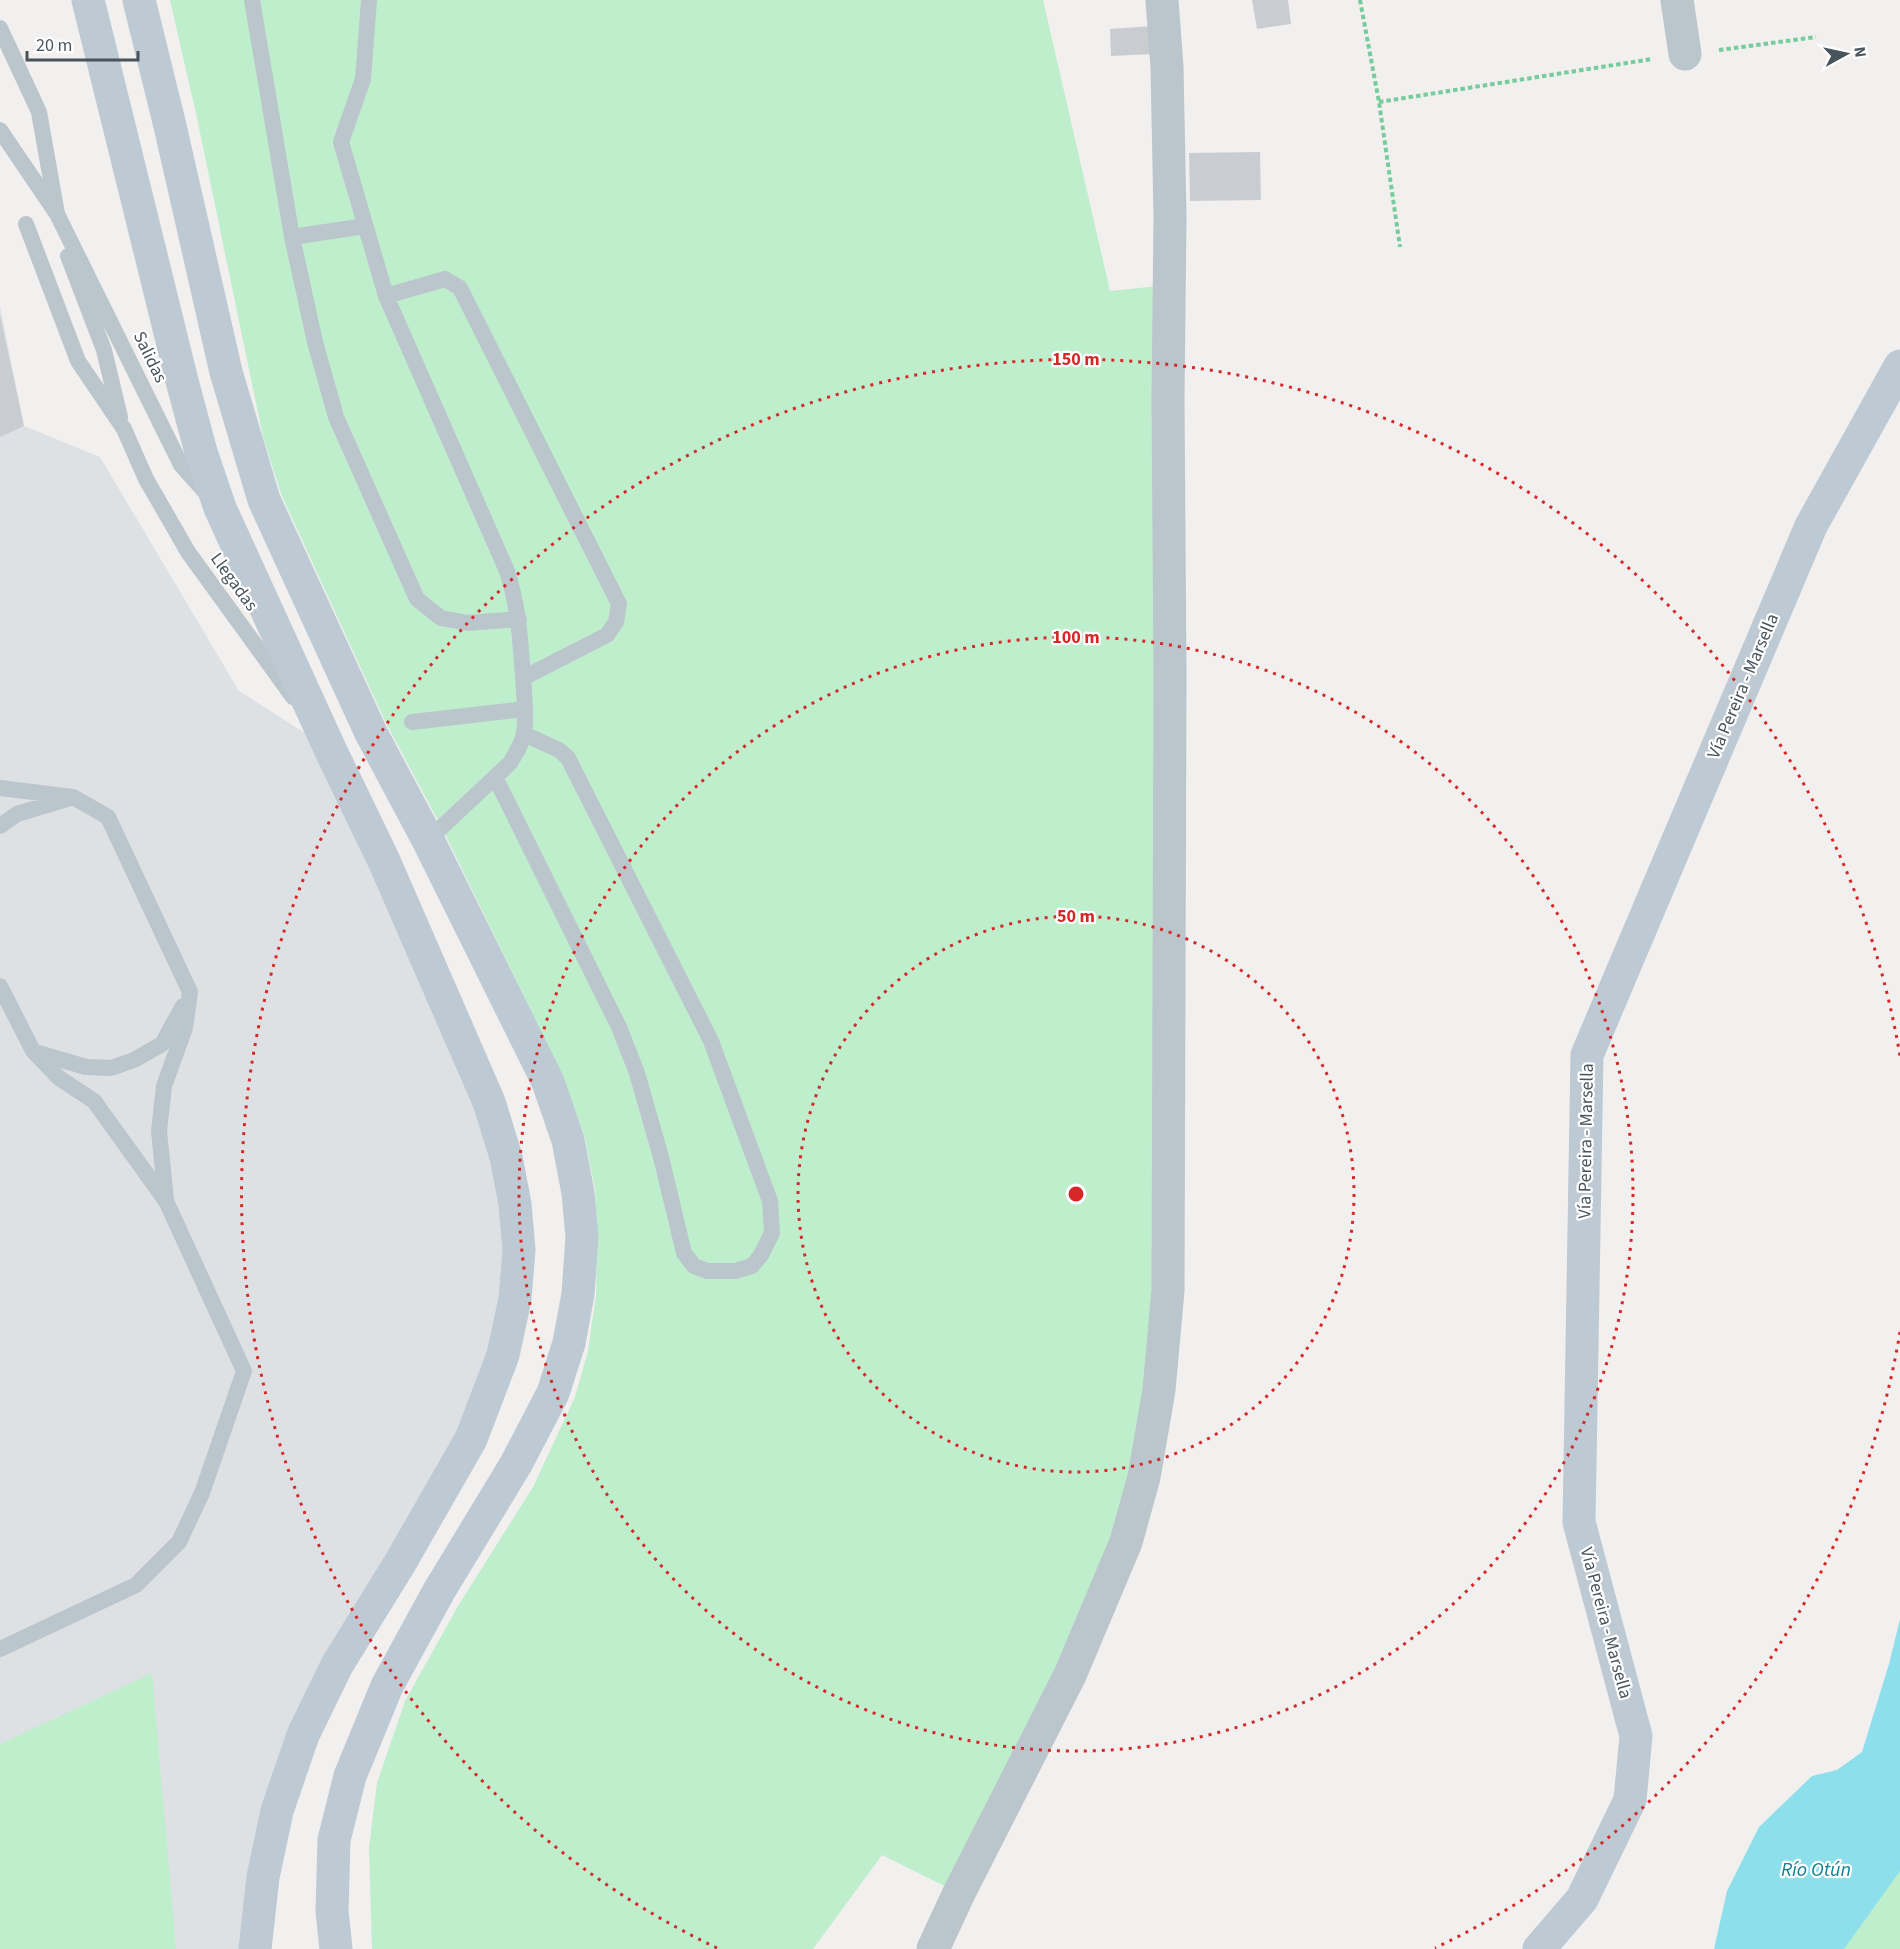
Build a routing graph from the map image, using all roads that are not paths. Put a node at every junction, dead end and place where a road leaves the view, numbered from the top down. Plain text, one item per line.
1 (88, 0) edge
2 (139, 0) edge
3 (252, 0) edge
4 (369, 0) edge
5 (1162, 0) edge
6 (1677, 0) edge
7 (0, 28) edge
8 (1685, 54) road end
9 (0, 129) edge
10 (54, 214) junction
11 (26, 224) dead end
12 (365, 226) junction
13 (292, 237) junction
14 (386, 296) junction
15 (1900, 366) edge
16 (124, 429) junction
17 (220, 508) junction
18 (519, 619) junction
19 (523, 678) junction
20 (525, 709) junction
21 (412, 722) dead end
22 (524, 734) junction
23 (330, 749) junction
24 (495, 777) junction
25 (0, 788) edge
26 (73, 797) junction
27 (0, 826) edge
28 (428, 840) junction
29 (0, 987) edge
30 (190, 992) junction
31 (33, 1051) junction
32 (166, 1201) junction
33 (0, 1649) edge
34 (255, 1949) edge
35 (336, 1949) edge
36 (933, 1949) edge
37 (1539, 1949) edge

1 - 17 main road
2 - 28 main road
3 - 13 lane
4 - 12 lane
5 - 36 street
6 - 8 street
7 - 10 lane, Salidas
9 - 10 lane, Salidas, bridge
10 - 16 lane, Llegadas
10 - 17 lane, Salidas
11 - 16 lane, Llegadas
12 - 13 lane
12 - 14 lane
13 - 18 lane
14 - 18 lane
14 - 19 lane
15 - 37 main road, Vía Pereira - Marsella
16 - 23 lane, Llegadas
17 - 23 main road
18 - 19 lane
19 - 20 lane
20 - 21 lane
20 - 22 lane
22 - 24 lane
22 - 24 lane
23 - 34 main road
24 - 28 lane
25 - 26 lane
26 - 27 lane
26 - 30 lane
28 - 35 main road
29 - 31 lane
30 - 31 lane
30 - 32 lane
31 - 32 lane
32 - 33 lane

